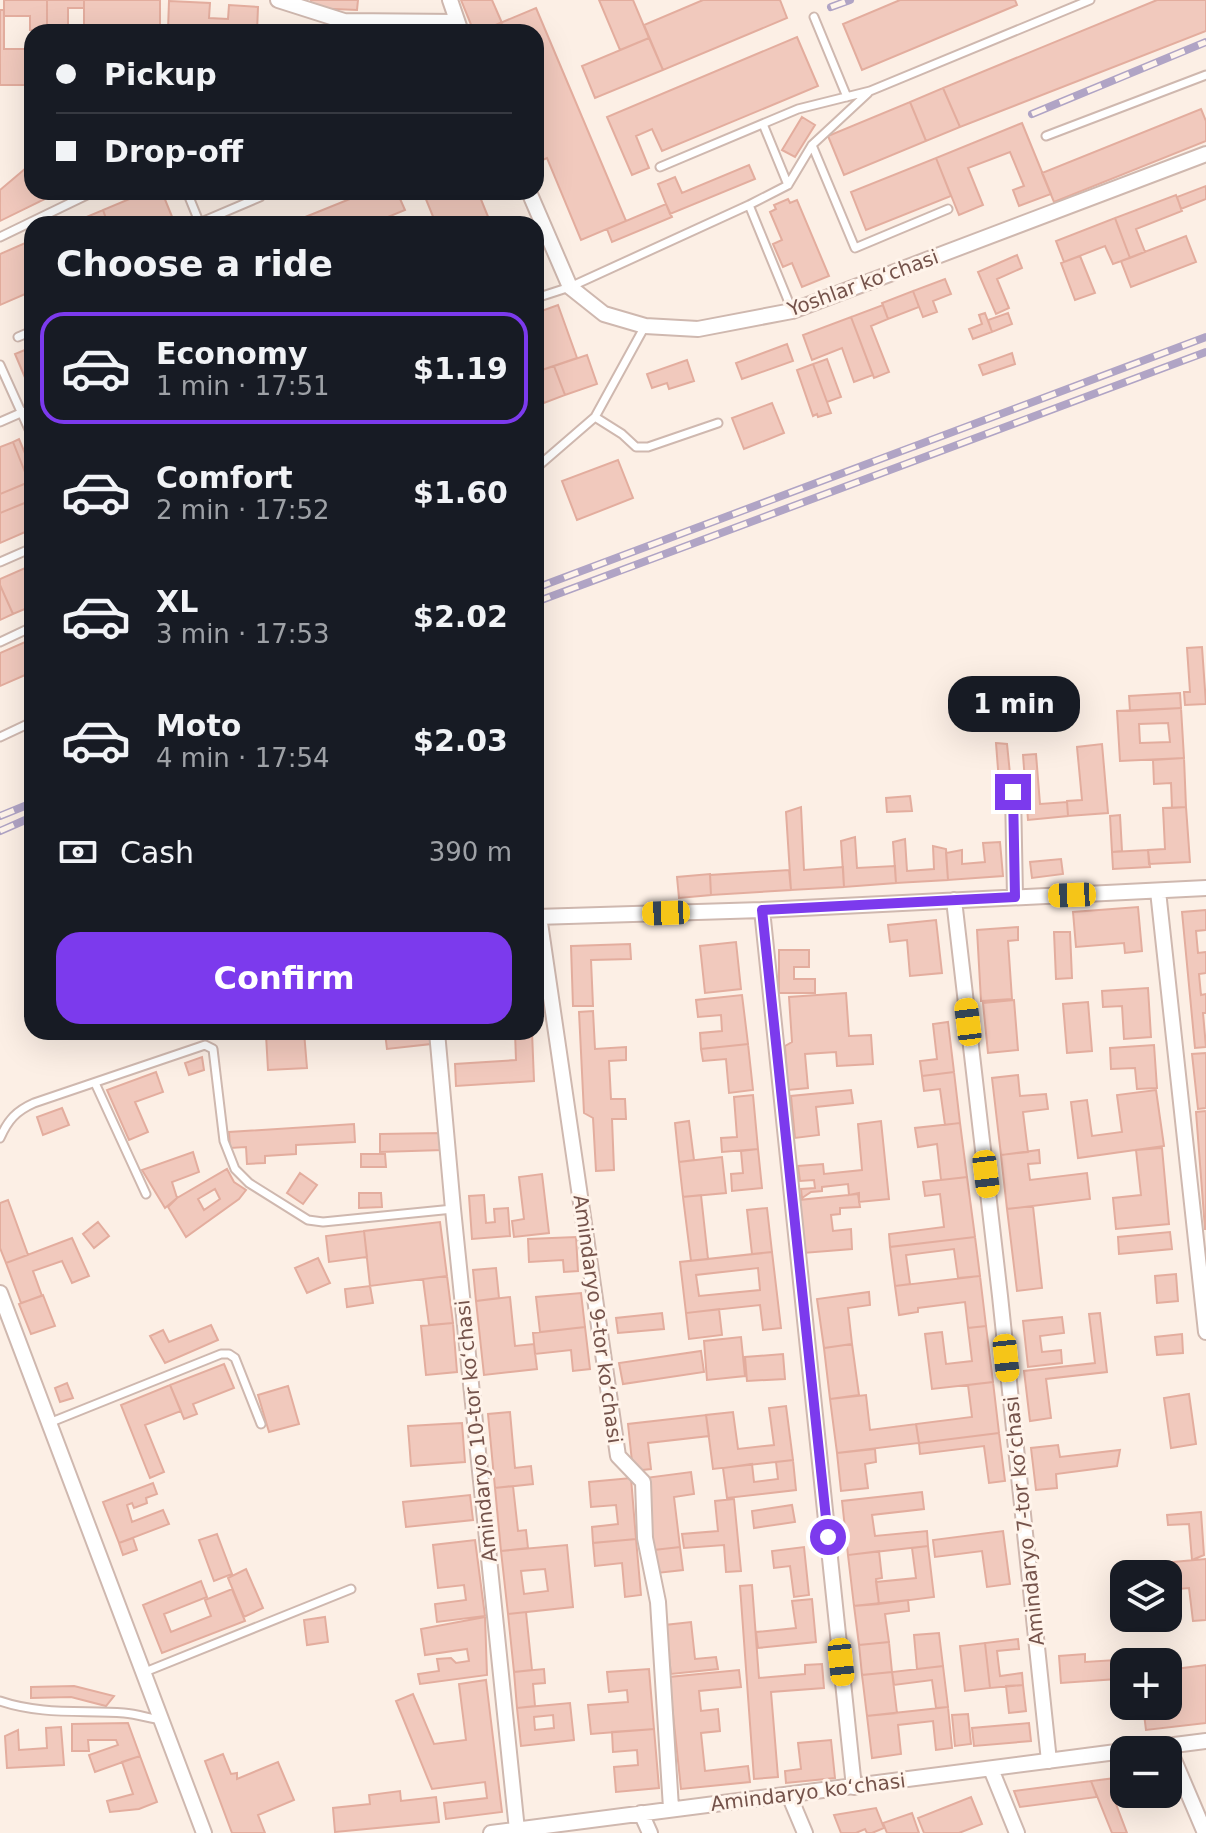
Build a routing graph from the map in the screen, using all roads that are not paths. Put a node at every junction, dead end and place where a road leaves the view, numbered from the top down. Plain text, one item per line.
1 (278, 0) edge
2 (450, 0) edge
3 (1090, 0) edge
4 (814, 17) dead end
5 (402, 24) edge
6 (458, 24) edge
7 (1206, 75) edge
8 (870, 91) junction
9 (847, 97) junction
10 (763, 124) junction
11 (1046, 136) dead end
12 (812, 145) junction
13 (1206, 154) edge
14 (660, 167) dead end
15 (788, 185) junction
16 (76, 200) edge
17 (253, 200) edge
18 (749, 205) junction
19 (948, 209) dead end
20 (43, 216) edge
21 (218, 216) edge
22 (24, 225) edge
23 (544, 227) edge
24 (0, 237) edge
25 (570, 287) junction
26 (544, 295) edge
27 (792, 311) junction
28 (645, 326) junction
29 (24, 334) edge
30 (18, 337) dead end
31 (0, 365) edge
32 (22, 413) junction
33 (595, 417) junction
34 (24, 418) edge
35 (0, 422) edge
36 (718, 423) dead end
37 (544, 461) edge
38 (24, 552) edge
39 (0, 562) edge
40 (24, 631) edge
41 (0, 642) edge
42 (24, 726) edge
43 (0, 737) edge
44 (1013, 792) dead end
45 (1206, 888) edge
46 (1158, 891) junction
47 (1015, 897) junction
48 (954, 900) junction
49 (762, 910) junction
50 (544, 916) edge
51 (544, 956) edge
52 (438, 1040) edge
53 (95, 1083) junction
54 (0, 1138) edge
55 (146, 1194) dead end
56 (453, 1209) junction
57 (0, 1293) edge
58 (1206, 1332) edge
59 (49, 1423) junction
60 (261, 1424) dead end
61 (351, 1589) dead end
62 (145, 1672) junction
63 (0, 1701) edge
64 (161, 1720) junction
65 (1206, 1741) edge
66 (1182, 1744) edge
67 (1110, 1753) edge
68 (1049, 1761) junction
69 (991, 1769) junction
70 (1182, 1779) edge
71 (854, 1787) junction
72 (789, 1795) junction
73 (671, 1808) junction
74 (641, 1813) junction
75 (517, 1830) junction
76 (204, 1833) edge
77 (491, 1833) edge
78 (650, 1833) edge
79 (805, 1833) edge
80 (1017, 1833) edge
81 (1205, 1833) edge

1 - 5 street
2 - 6 street
3 - 8 lane
4 - 9 lane
7 - 11 lane
8 - 9 lane
8 - 12 lane
9 - 10 lane
10 - 14 lane
10 - 15 lane
12 - 15 lane
12 - 19 lane
13 - 27 street, Yoshlar koʻchasi
15 - 18 lane
16 - 20 lane
17 - 21 lane
18 - 25 lane
18 - 27 lane
22 - 24 lane
23 - 25 street, Yoshlar koʻchasi
25 - 26 lane
25 - 28 street, Yoshlar koʻchasi
27 - 28 street, Yoshlar koʻchasi
28 - 33 lane
29 - 30 lane
31 - 32 lane
32 - 34 lane
32 - 35 lane
33 - 36 lane
33 - 37 lane
38 - 39 lane
40 - 41 lane
42 - 43 lane
44 - 47 street
45 - 46 street
46 - 47 street
46 - 58 street
47 - 48 street
48 - 49 street
48 - 68 street, Amindaryo 7-tor koʻchasi
49 - 50 street
49 - 71 street
51 - 73 street, Amindaryo 9-tor koʻchasi
52 - 56 street, Amindaryo 10-tor koʻchasi
53 - 54 lane
53 - 55 lane
53 - 56 lane
56 - 75 street, Amindaryo 10-tor koʻchasi
57 - 59 street
59 - 60 lane
59 - 62 street
61 - 62 lane
62 - 64 street
63 - 64 lane
64 - 76 street
65 - 66 street
67 - 68 street, Amindaryo koʻchasi
68 - 69 street, Amindaryo koʻchasi
69 - 71 street, Amindaryo koʻchasi
69 - 80 street
70 - 81 street
71 - 72 street, Amindaryo koʻchasi
72 - 73 street, Amindaryo koʻchasi
72 - 79 street
73 - 74 street, Amindaryo koʻchasi
74 - 75 street, Amindaryo koʻchasi
74 - 78 street
75 - 77 street, Amindaryo koʻchasi

